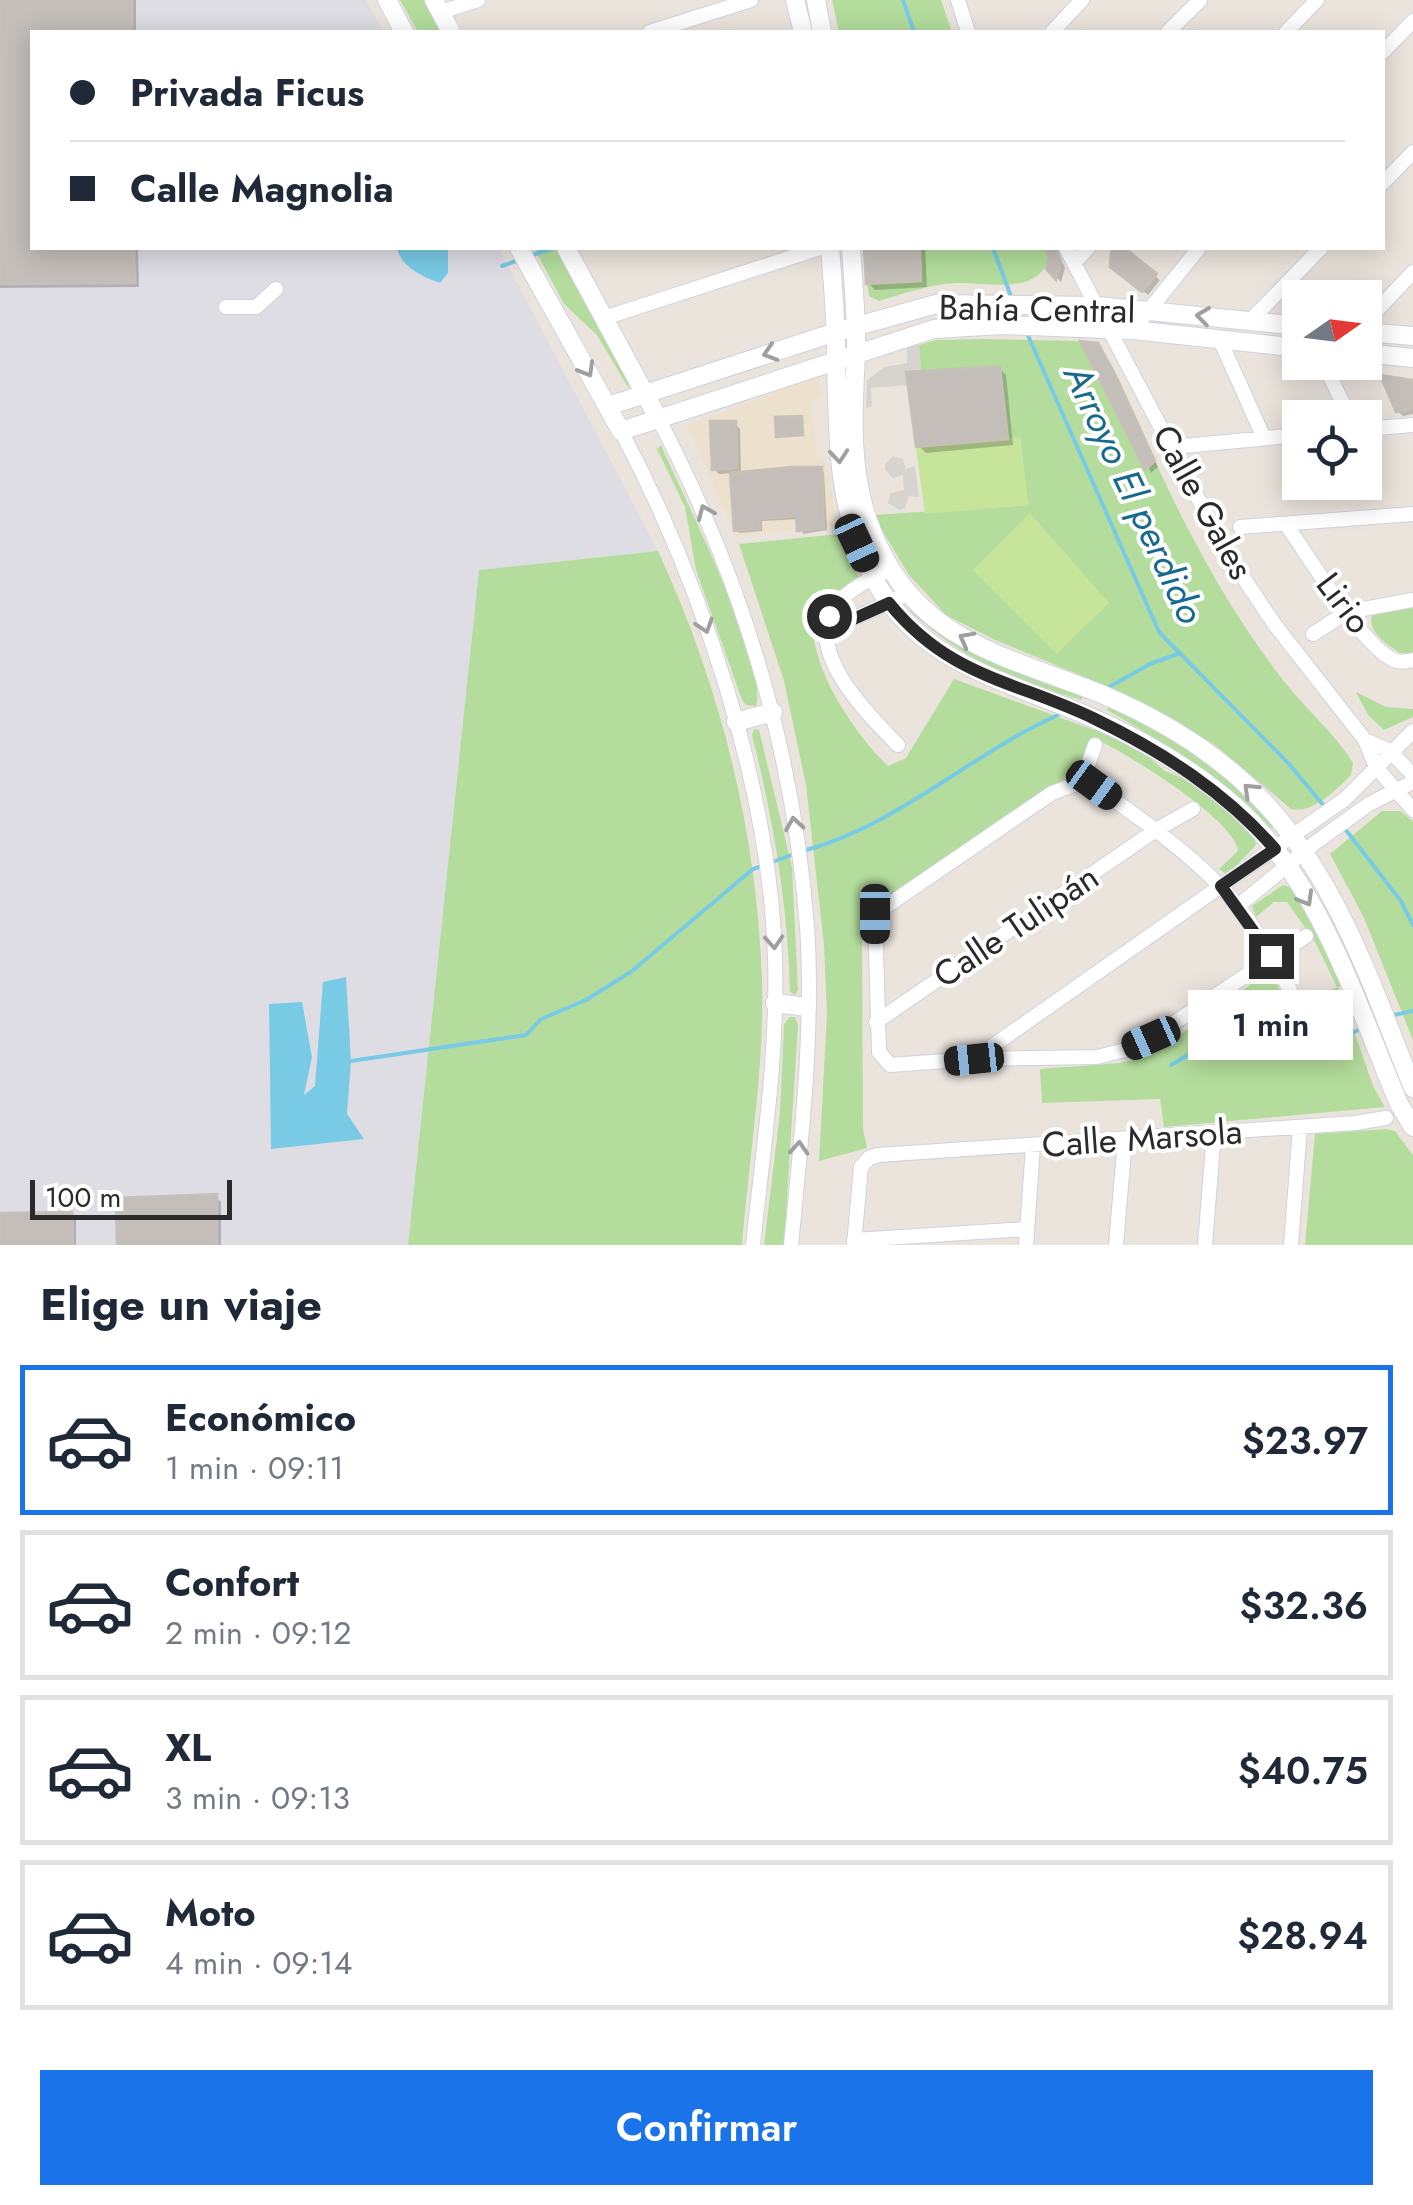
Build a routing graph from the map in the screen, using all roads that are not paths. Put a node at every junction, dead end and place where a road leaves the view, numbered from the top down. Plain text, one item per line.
1 (386, 0) edge
2 (478, 0) edge
3 (752, 0) edge
4 (795, 0) edge
5 (816, 0) edge
6 (1082, 0) edge
7 (1200, 0) edge
8 (1316, 0) edge
9 (960, 2) edge
10 (438, 6) edge
11 (1413, 21) edge
12 (403, 30) edge
13 (451, 30) edge
14 (656, 30) edge
15 (802, 30) edge
16 (822, 30) edge
17 (967, 30) edge
18 (1054, 30) edge
19 (1170, 30) edge
20 (1288, 30) edge
21 (1385, 51) edge
22 (1413, 152) edge
23 (1385, 181) edge
24 (520, 250) edge
25 (567, 250) edge
26 (814, 250) edge
27 (830, 250) edge
28 (851, 250) edge
29 (1067, 250) edge
30 (1086, 250) edge
31 (1197, 250) edge
32 (1319, 250) edge
33 (1074, 263) junction
34 (1413, 272) edge
35 (276, 288) dead end
36 (996, 304) junction
37 (1382, 305) edge
38 (1098, 306) junction
39 (226, 308) dead end
40 (1147, 309) junction
41 (604, 318) junction
42 (1250, 321) junction
43 (1282, 324) edge
44 (856, 326) junction
45 (997, 326) junction
46 (1109, 329) junction
47 (1133, 330) junction
48 (836, 332) junction
49 (1382, 333) edge
50 (1413, 336) edge
51 (1220, 340) junction
52 (1282, 346) edge
53 (856, 352) junction
54 (1382, 355) edge
55 (836, 358) junction
56 (1413, 358) edge
57 (644, 394) junction
58 (608, 406) junction
59 (658, 418) junction
60 (1413, 424) edge
61 (1382, 427) edge
62 (621, 431) junction
63 (1282, 436) edge
64 (1264, 438) junction
65 (1173, 447) junction
66 (1413, 514) edge
67 (1287, 526) junction
68 (1240, 528) dead end
69 (866, 540) junction
70 (890, 569) junction
71 (873, 578) junction
72 (908, 594) junction
73 (1413, 600) edge
74 (889, 603) junction
75 (1348, 612) junction
76 (827, 631) junction
77 (1313, 634) dead end
78 (1413, 660) edge
79 (1101, 694) junction
80 (772, 712) junction
81 (1093, 718) junction
82 (736, 722) junction
83 (1413, 731) edge
84 (1365, 740) junction
85 (898, 744) dead end
86 (1095, 745) dead end
87 (1390, 751) junction
88 (1376, 767) junction
89 (1413, 778) edge
90 (1088, 784) junction
91 (1395, 791) junction
92 (1193, 809) dead end
93 (1413, 810) edge
94 (1156, 830) junction
95 (1306, 839) junction
96 (1275, 849) junction
97 (1287, 866) junction
98 (1221, 886) junction
99 (1238, 906) junction
100 (1306, 936) dead end
101 (1271, 956) junction
102 (1290, 990) dead end
103 (775, 1003) junction
104 (1380, 1006) junction
105 (807, 1007) junction
106 (1362, 1016) junction
107 (876, 1022) junction
108 (974, 1059) junction
109 (1413, 1088) edge
110 (1399, 1106) edge
111 (1300, 1126) junction
112 (1413, 1128) edge
113 (1214, 1132) junction
114 (1125, 1139) junction
115 (1034, 1146) junction
116 (1026, 1237) edge
117 (934, 1241) edge
118 (854, 1242) edge
119 (753, 1245) edge
120 (791, 1245) edge
121 (1116, 1245) edge
122 (1205, 1245) edge
123 (1290, 1245) edge

1 - 12 street
2 - 10 street
3 - 14 street
4 - 15 street
5 - 16 street
6 - 18 street
7 - 19 street
8 - 20 street
9 - 17 street
10 - 13 street
11 - 21 street
22 - 23 street
24 -> 58 street
25 - 41 street
26 - 41 street
27 - 48 street
28 - 44 street
29 - 33 street, Calle Gales
30 - 33 street
31 - 40 street
32 - 42 street
33 - 38 street, Calle Gales
34 - 37 street
35 - 39 street
36 - 38 street, Bahía Central
36 - 44 street, Bahía Central
36 - 45 street
38 - 40 street, Bahía Central
38 - 46 street, Calle Gales
42 -> 40 street, Bahía Central
40 - 47 street
41 - 57 street
42 - 43 street, Bahía Central
44 - 48 street, Bahía Central
44 - 53 street
45 - 46 street, Bahía Central
45 - 53 street, Bahía Central
46 - 47 street, Bahía Central
46 - 65 street, Calle Gales
47 - 51 street, Bahía Central
48 - 55 street
48 -> 57 street, Bahía Central
49 - 50 street
51 - 52 street, Bahía Central
51 - 64 street
53 - 55 street, Bahía Central
53 - 69 street
54 - 56 street
55 - 59 street, Bahía Central
55 -> 69 street
57 - 58 street, Bahía Central
57 - 59 street
58 - 62 street
59 - 62 street, Bahía Central
80 -> 59 street
60 - 61 street
62 -> 82 street
63 - 64 street
64 - 65 street
65 - 84 street, Calle Gales
66 - 67 street
67 - 68 street
67 - 75 street, Lirio
69 - 70 street
69 - 71 street
70 - 71 street
70 - 72 street
71 - 74 street
71 - 76 street
72 - 74 street
79 -> 72 street
73 - 75 street
74 - 76 street
74 - 81 street
75 - 77 street
75 - 78 street, Lirio
76 - 85 street
79 - 81 street
95 -> 79 street
80 - 82 street
105 -> 80 street
81 - 96 street
82 -> 103 street
83 - 87 street
84 - 87 street, Calle Gales
84 - 88 street, Calle Gales
86 - 90 street
87 - 88 street
87 - 89 street, Calle Gales
88 - 91 street, Calle Gales
88 - 95 street
89 - 91 street
90 - 94 street
90 - 107 street
91 - 93 street, Calle Gales
91 - 95 street
92 - 94 street, Calle Tulipán
94 - 98 street
94 - 107 street, Calle Tulipán
95 - 96 street
95 - 97 street
95 - 104 street
96 - 97 street
96 - 98 street
97 - 99 street
97 -> 106 street
98 - 99 street
98 - 108 street
99 - 101 street
100 - 101 street
101 - 102 street
101 - 108 street
103 - 105 street
103 - 119 street
104 - 106 street
104 - 109 street
120 -> 105 street
106 - 110 street
107 - 108 street
110 - 111 street, Calle Marsola
110 - 112 street
111 - 113 street, Calle Marsola
111 - 123 street
113 - 114 street, Calle Marsola
113 - 122 street
114 - 115 street, Calle Marsola
114 - 121 street
115 - 116 street
115 - 118 street, Calle Marsola
116 - 117 street
117 - 118 street

